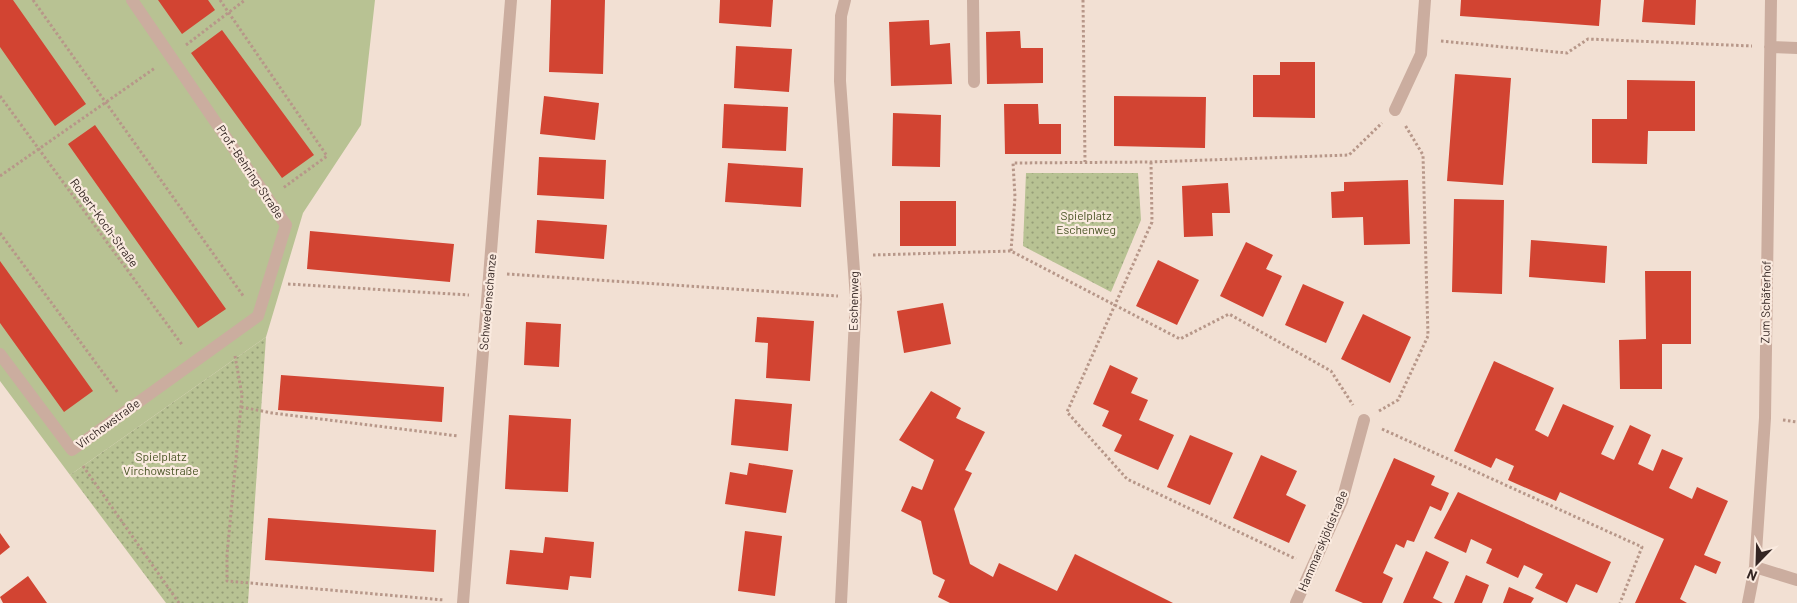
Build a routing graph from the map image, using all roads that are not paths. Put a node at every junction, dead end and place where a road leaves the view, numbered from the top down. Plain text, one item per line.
1 (132, 0) edge
2 (511, 0) edge
3 (845, 0) edge
4 (973, 0) edge
5 (1425, 0) edge
6 (1772, 0) edge
7 (1770, 47) junction
8 (1797, 48) edge
9 (974, 82) dead end
10 (1395, 110) road end
11 (0, 354) edge
12 (194, 361) joint
13 (1364, 420) road end
14 (1755, 567) junction
15 (1797, 580) edge
16 (463, 602) edge
17 (841, 603) edge
18 (1296, 603) edge
19 (1748, 603) edge

1 - 12 street, Prof.-Behring-Straße
2 - 16 street, Schwedenschanze
3 - 17 street, Eschenweg
4 - 9 street
5 - 10 street
6 - 7 street, Zum Schäferhof
7 - 8 street
7 - 14 street, Zum Schäferhof
11 - 12 street, Virchowstraße
13 - 18 street, Hammarskjöldstraße
14 - 15 street
14 - 19 street, Zum Schäferhof

